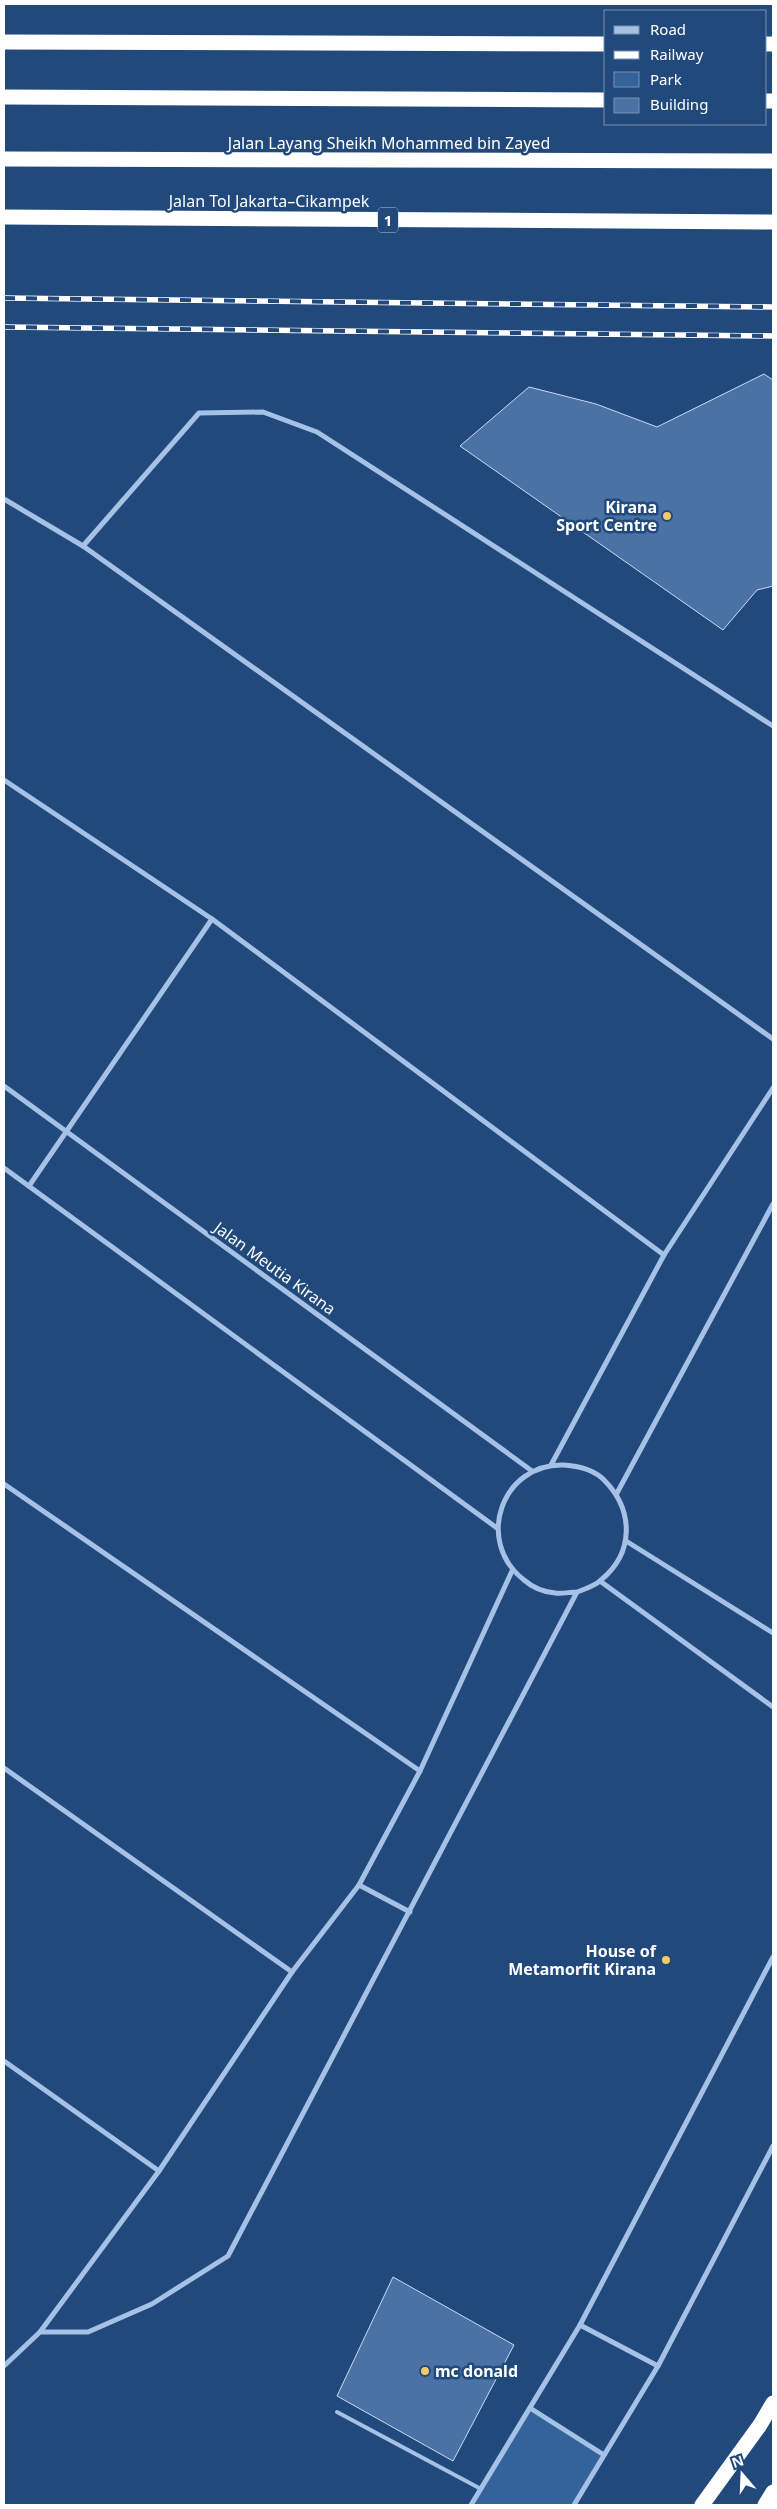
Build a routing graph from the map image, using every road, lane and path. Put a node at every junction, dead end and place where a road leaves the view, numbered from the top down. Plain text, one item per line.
1 (4, 42) edge
2 (604, 44) edge
3 (4, 97) edge
4 (604, 100) edge
5 (4, 159) edge
6 (773, 161) edge
7 (4, 217) edge
8 (773, 222) edge
9 (4, 499) edge
10 (84, 546) junction
11 (773, 726) edge
12 (4, 780) edge
13 (212, 919) junction
14 (773, 1039) edge
15 (4, 1086) edge
16 (773, 1088) edge
17 (66, 1132) junction
18 (4, 1168) edge
19 (29, 1186) junction
20 (773, 1204) edge
21 (664, 1255) junction
22 (551, 1465) junction
23 (532, 1471) junction
24 (4, 1484) edge
25 (617, 1493) junction
26 (497, 1528) junction
27 (626, 1541) junction
28 (512, 1571) junction
29 (600, 1582) junction
30 (577, 1592) junction
31 (773, 1633) edge
32 (773, 1707) edge
33 (4, 1768) edge
34 (420, 1771) junction
35 (358, 1885) junction
36 (410, 1912) junction
37 (773, 1958) edge
38 (292, 1972) junction
39 (4, 2061) edge
40 (773, 2146) edge
41 (159, 2171) junction
42 (580, 2325) junction
43 (40, 2332) junction
44 (4, 2356) edge
45 (10, 2360) junction
46 (4, 2366) edge
47 (658, 2366) junction
48 (773, 2403) edge
49 (530, 2408) junction
50 (337, 2412) dead end
51 (604, 2455) junction
52 (480, 2489) junction
53 (773, 2492) edge
54 (471, 2505) edge
55 (574, 2505) edge
56 (702, 2505) edge
57 (765, 2505) edge

1 - 2 highway
3 - 4 highway
5 - 6 highway, Jalan Layang Sheikh Mohammed bin Zayed
7 - 8 highway, Jalan Tol Jakarta–Cikampek / 1
9 - 10 street
10 - 11 street
10 - 14 street
12 - 13 street
13 - 17 street
13 - 21 street
15 - 17 street, Jalan Meutia Kirana
16 - 21 street
17 - 19 street
17 - 23 street, Jalan Meutia Kirana
18 - 19 street
19 - 26 street
20 - 25 street
21 - 22 street
22 - 23 street
22 - 25 street
23 - 26 street
24 - 34 street
25 - 27 street
26 - 28 street
27 - 29 street
27 - 31 street
28 - 30 street
28 - 34 street
29 - 30 street
29 - 32 street
30 - 36 street
33 - 38 street
34 - 35 street
35 - 36 street
35 - 38 street
36 - 43 street
37 - 42 street
38 - 41 street
39 - 41 street
40 - 47 street
41 - 43 street
42 - 47 street
42 - 49 street
43 - 45 street
44 - 45 street
45 - 46 street
47 - 51 street
48 - 56 highway
49 - 51 street
49 - 52 street
50 - 52 lane
51 - 55 street
52 - 54 street
53 - 57 highway

